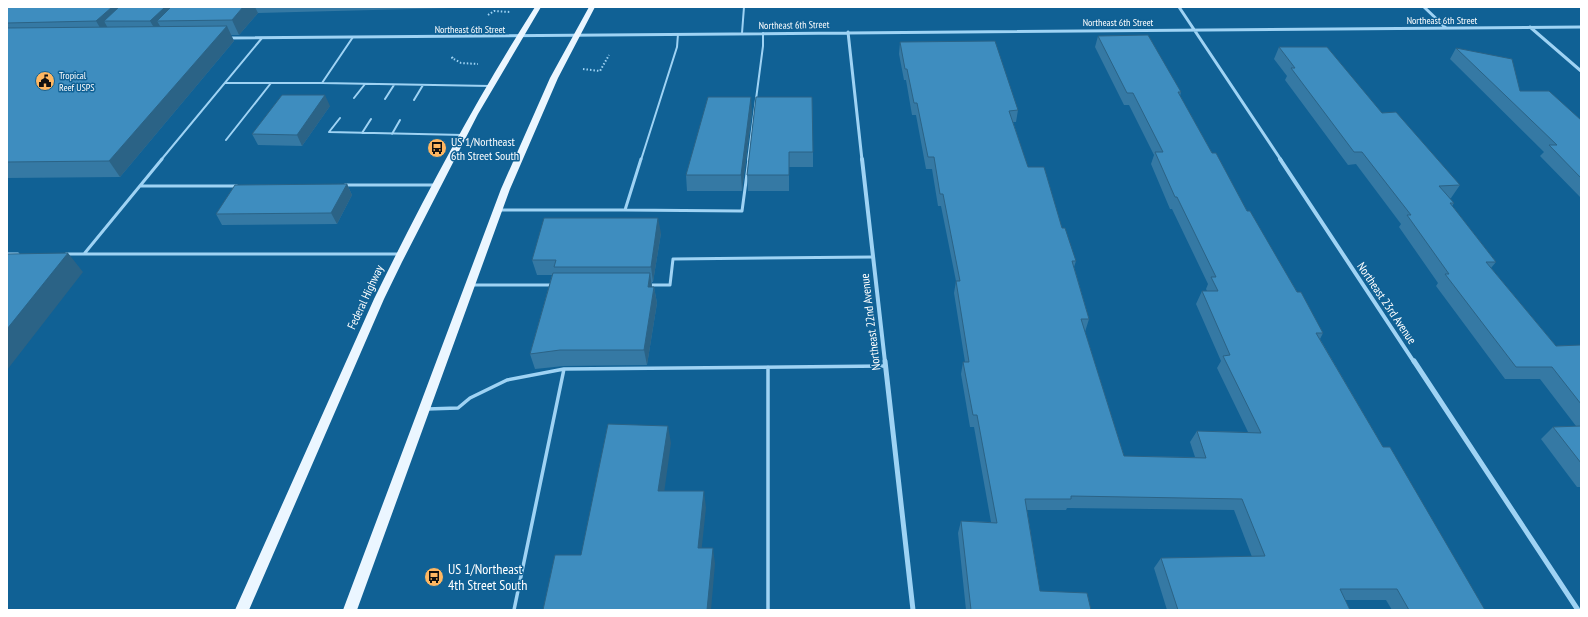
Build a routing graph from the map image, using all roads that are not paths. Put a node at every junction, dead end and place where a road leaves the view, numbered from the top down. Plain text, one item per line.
1 (538, 7) edge
2 (592, 7) edge
3 (744, 7) edge
4 (1179, 7) edge
5 (1424, 7) edge
6 (1530, 27) junction
7 (1581, 27) edge
8 (1446, 28) junction
9 (1193, 30) junction
10 (848, 32) junction
11 (742, 33) junction
12 (763, 33) junction
13 (678, 34) junction
14 (519, 36) junction
15 (575, 36) junction
16 (353, 37) junction
17 (222, 38) edge
18 (262, 38) junction
19 (1581, 71) edge
20 (225, 83) junction
21 (271, 83) junction
22 (322, 83) junction
23 (365, 84) junction
24 (394, 85) junction
25 (423, 85) junction
26 (490, 86) junction
27 (354, 98) dead end
28 (385, 99) dead end
29 (414, 100) dead end
30 (340, 118) dead end
31 (371, 119) dead end
32 (400, 120) dead end
33 (362, 133) junction
34 (392, 134) junction
35 (463, 135) junction
36 (226, 140) dead end
37 (437, 185) junction
38 (140, 186) junction
39 (242, 186) edge
40 (343, 186) edge
41 (497, 210) junction
42 (625, 210) junction
43 (7, 254) edge
44 (22, 254) edge
45 (61, 254) edge
46 (84, 254) junction
47 (401, 254) junction
48 (873, 257) junction
49 (469, 285) junction
50 (560, 285) edge
51 (647, 285) edge
52 (885, 366) junction
53 (768, 367) junction
54 (564, 370) junction
55 (423, 410) junction
56 (242, 610) edge
57 (350, 610) edge
58 (514, 610) edge
59 (768, 610) edge
60 (913, 610) edge
61 (1578, 610) edge

1 - 14 main road, Federal Highway
2 - 15 main road
3 - 11 lane
4 - 9 street, Northeast 23rd Avenue
5 - 8 street
6 - 7 street, Northeast 6th Street
6 - 8 street, Northeast 6th Street
6 - 19 street
8 - 9 street, Northeast 6th Street
9 - 10 street, Northeast 6th Street
9 - 61 street, Northeast 23rd Avenue
10 - 12 street, Northeast 6th Street
10 - 48 street, Northeast 22nd Avenue
11 - 12 street, Northeast 6th Street
11 - 13 street, Northeast 6th Street
12 - 42 lane
13 - 15 street, Northeast 6th Street
13 - 42 lane
14 - 15 street, Northeast 6th Street
14 - 16 street, Northeast 6th Street
14 - 26 main road, Federal Highway
15 - 41 main road
16 - 18 street, Northeast 6th Street
16 - 22 lane
17 - 18 street, Northeast 6th Street
18 - 20 lane
20 - 21 lane
20 - 38 lane
21 - 22 lane
21 - 36 lane
22 - 23 lane
23 - 24 lane
23 - 27 lane
24 - 25 lane
24 - 28 lane
25 - 26 lane
25 - 29 lane
26 - 35 main road, Federal Highway
30 - 33 lane
31 - 33 lane
32 - 34 lane
33 - 34 lane
34 - 35 lane
35 - 37 main road, Federal Highway
37 - 40 lane
37 - 47 main road, Federal Highway
38 - 39 lane
38 - 46 lane
41 - 42 lane
41 - 49 main road
43 - 44 lane
45 - 46 lane
46 - 47 lane
47 - 56 main road, Federal Highway
48 - 51 lane
48 - 52 street, Northeast 22nd Avenue
49 - 50 lane
49 - 55 main road
52 - 53 lane
52 - 60 street, Northeast 22nd Avenue
53 - 54 lane
53 - 59 lane
54 - 55 lane
54 - 58 lane
55 - 57 main road

